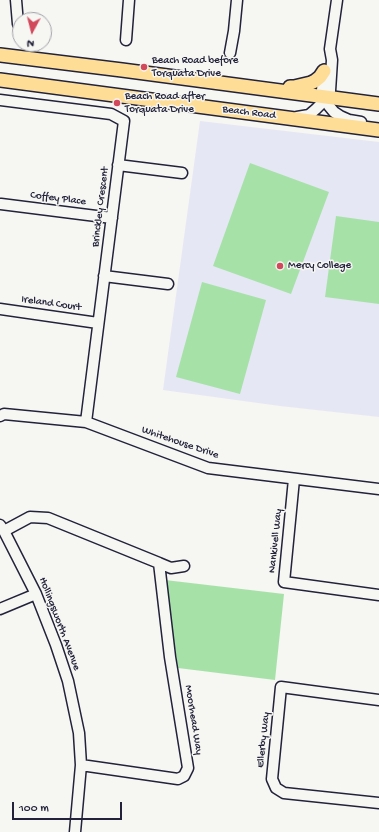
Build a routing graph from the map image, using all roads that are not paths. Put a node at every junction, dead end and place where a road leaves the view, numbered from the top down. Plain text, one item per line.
1 (16, 0) edge
2 (129, 0) edge
3 (237, 0) edge
4 (337, 0) edge
5 (17, 12) edge
6 (126, 40) dead end
7 (330, 50) junction
8 (230, 53) dead end
9 (0, 55) edge
10 (324, 71) junction
11 (0, 80) edge
12 (251, 86) junction
13 (326, 96) junction
14 (0, 100) edge
15 (379, 104) edge
16 (290, 118) junction
17 (379, 124) edge
18 (379, 130) edge
19 (118, 165) junction
20 (182, 173) dead end
21 (1, 204) dead end
22 (112, 218) junction
23 (104, 276) junction
24 (168, 284) dead end
25 (0, 309) edge
26 (98, 323) junction
27 (0, 416) edge
28 (86, 422) junction
29 (294, 479) junction
30 (379, 489) edge
31 (2, 528) edge
32 (159, 563) junction
33 (184, 566) dead end
34 (36, 594) junction
35 (379, 595) edge
36 (0, 608) edge
37 (379, 700) edge
38 (81, 765) junction
39 (379, 803) edge
40 (75, 832) edge

1 - 5 street
2 - 6 street
3 - 8 street
4 - 7 street
7 - 10 street
7 - 13 street
9 - 12 main road
10 - 12 main road
10 - 13 street
11 - 16 main road, Beach Road
12 - 13 main road
13 - 15 main road
13 - 16 street
13 - 17 street
14 - 19 street, Brinckley Crescent
16 - 18 main road, Beach Road
19 - 20 street
19 - 22 street, Brinckley Crescent
21 - 22 street, Coffey Place
22 - 23 street, Brinckley Crescent
23 - 24 street
23 - 26 street, Brinckley Crescent
25 - 26 street, Ireland Court
26 - 28 street, Brinckley Crescent
27 - 28 street, Whitehouse Drive
28 - 29 street, Whitehouse Drive
29 - 30 street, Whitehouse Drive
29 - 35 street, Nankivell Way
31 - 32 street
31 - 34 street, Hollingsworth Avenue
32 - 33 street
32 - 38 street, Moorhead Way
34 - 36 street
34 - 38 street, Hollingsworth Avenue
37 - 39 street, Ellerby Way
38 - 40 street, Hollingsworth Avenue

